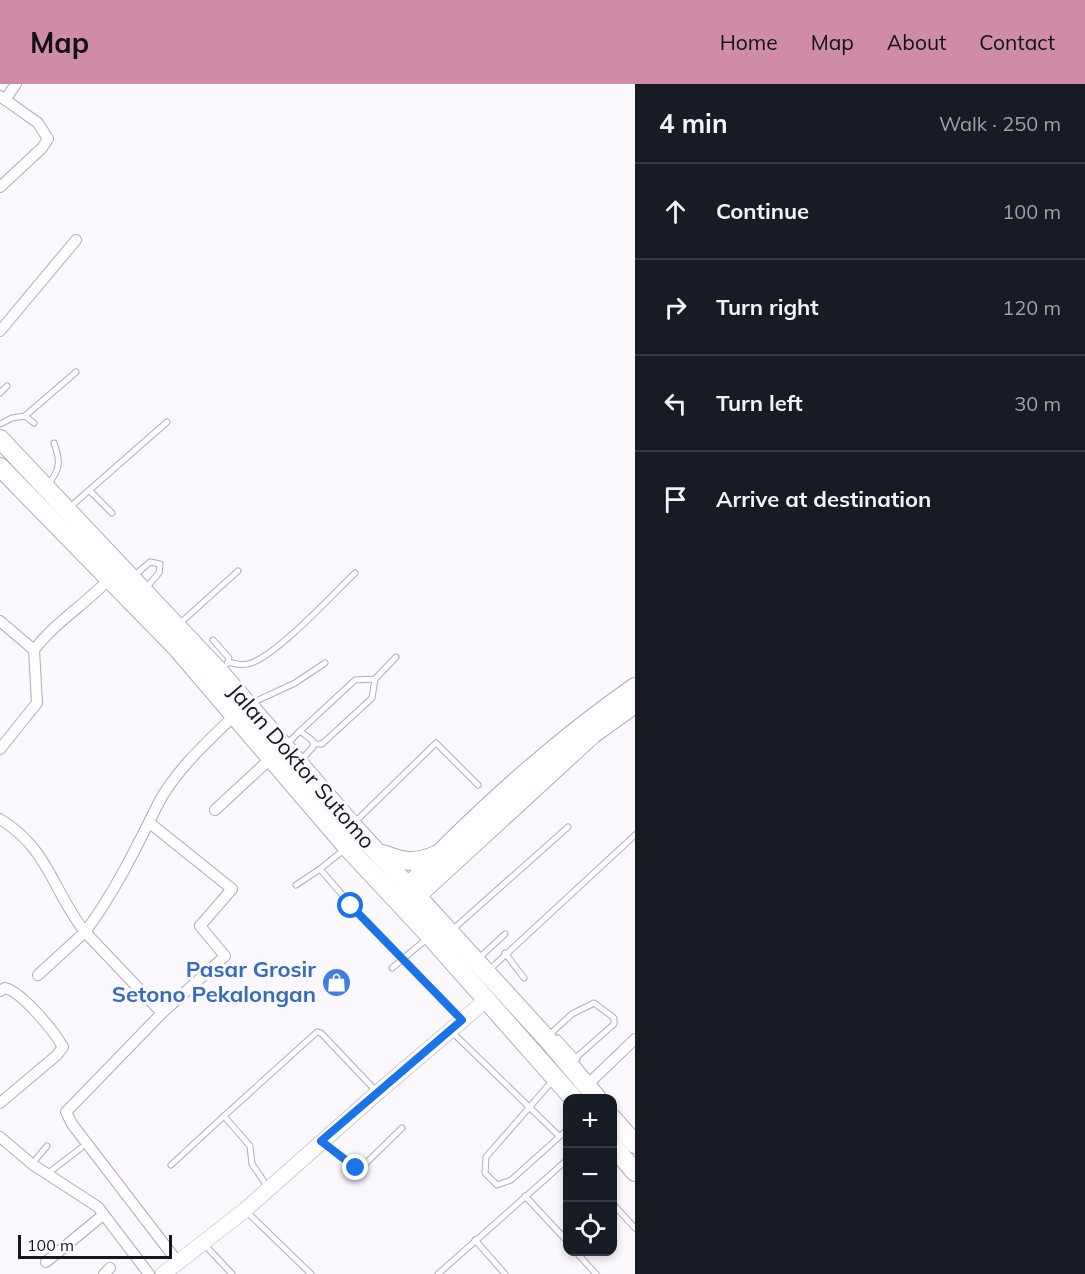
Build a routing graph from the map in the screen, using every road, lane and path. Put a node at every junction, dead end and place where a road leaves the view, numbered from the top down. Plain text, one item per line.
1 (16, 84) edge
2 (2, 98) edge
3 (0, 187) edge
4 (76, 240) dead end
5 (0, 331) edge
6 (76, 372) dead end
7 (7, 386) dead end
8 (0, 393) edge
9 (25, 416) junction
10 (167, 422) dead end
11 (34, 423) dead end
12 (0, 424) edge
13 (0, 439) edge
14 (54, 443) dead end
15 (0, 467) edge
16 (47, 487) junction
17 (90, 491) junction
18 (35, 502) junction
19 (68, 509) junction
20 (112, 513) dead end
21 (238, 571) dead end
22 (355, 573) dead end
23 (128, 587) junction
24 (2, 626) edge
25 (177, 626) junction
26 (213, 640) dead end
27 (34, 650) junction
28 (396, 657) dead end
29 (325, 663) dead end
30 (216, 670) junction
31 (375, 679) junction
32 (635, 687) edge
33 (635, 704) edge
34 (241, 711) junction
35 (300, 731) junction
36 (314, 744) junction
37 (0, 749) edge
38 (277, 753) junction
39 (298, 763) junction
40 (478, 785) dead end
41 (215, 810) dead end
42 (0, 819) edge
43 (151, 824) junction
44 (352, 825) junction
45 (568, 827) dead end
46 (635, 835) edge
47 (347, 848) junction
48 (378, 853) junction
49 (446, 858) junction
50 (320, 869) junction
51 (296, 885) dead end
52 (407, 897) junction
53 (440, 930) junction
54 (85, 932) junction
55 (505, 934) dead end
56 (505, 953) junction
57 (403, 958) junction
58 (481, 966) junction
59 (392, 968) dead end
60 (38, 975) dead end
61 (524, 978) dead end
62 (0, 991) edge
63 (486, 1000) junction
64 (162, 1013) junction
65 (456, 1025) junction
66 (549, 1035) junction
67 (635, 1038) edge
68 (573, 1061) junction
69 (555, 1078) junction
70 (592, 1092) edge
71 (377, 1093) junction
72 (569, 1094) edge
73 (0, 1103) edge
74 (530, 1106) junction
75 (224, 1116) junction
76 (617, 1124) edge
77 (402, 1128) dead end
78 (563, 1132) edge
79 (559, 1136) junction
80 (0, 1137) edge
81 (321, 1141) junction
82 (635, 1144) edge
83 (47, 1146) dead end
84 (81, 1148) dead end
85 (615, 1148) edge
86 (4, 1150) edge
87 (563, 1163) edge
88 (32, 1164) junction
89 (171, 1165) dead end
90 (635, 1172) edge
91 (48, 1174) junction
92 (268, 1187) junction
93 (525, 1196) junction
94 (617, 1208) edge
95 (244, 1210) junction
96 (103, 1215) junction
97 (635, 1228) edge
98 (563, 1238) edge
99 (475, 1240) junction
100 (203, 1242) junction
101 (580, 1256) edge
102 (177, 1261) junction
103 (46, 1262) dead end
104 (149, 1274) edge
105 (163, 1274) edge
106 (232, 1274) edge
107 (311, 1274) edge
108 (438, 1274) edge
109 (505, 1274) edge
110 (596, 1274) edge

1 - 2 street
2 - 3 street
4 - 5 street
6 - 9 lane
7 - 8 lane
9 - 11 lane
9 - 12 lane
10 - 17 lane
13 - 16 highway, Jalan Doktor Sutomo
14 - 16 lane
15 - 18 highway, Jalan Doktor Sutomo
16 - 18 lane
16 - 19 highway, Jalan Doktor Sutomo
17 - 19 lane
17 - 20 lane
18 - 23 highway, Jalan Doktor Sutomo
19 - 23 highway, Jalan Doktor Sutomo
21 - 25 lane
22 - 30 lane
23 - 23 lane
23 - 25 highway, Jalan Doktor Sutomo
23 - 27 street
23 - 30 highway, Jalan Doktor Sutomo
24 - 27 street
25 - 30 highway, Jalan Doktor Sutomo
26 - 30 lane
27 - 37 street
28 - 31 lane
29 - 34 lane
30 - 34 highway, Jalan Doktor Sutomo
31 - 35 lane
31 - 36 lane
32 - 49 highway
33 - 49 highway
34 - 38 highway, Jalan Doktor Sutomo
34 - 43 street
35 - 36 lane
35 - 38 lane
36 - 39 lane
38 - 39 highway, Jalan Doktor Sutomo
38 - 41 street
38 - 47 highway, Jalan Doktor Sutomo
39 - 44 highway, Jalan Doktor Sutomo
40 - 44 lane
42 - 54 street
43 - 54 street
43 - 64 street
44 - 48 highway, Jalan Doktor Sutomo
45 - 53 lane
46 - 56 lane
47 - 50 lane
47 - 52 highway, Jalan Doktor Sutomo
48 - 49 highway
48 - 52 highway, Jalan Doktor Sutomo
49 - 52 highway
49 - 53 highway
50 - 51 lane
50 - 57 lane
52 - 53 highway, Jalan Doktor Sutomo
53 - 57 lane
53 - 58 highway, Jalan Doktor Sutomo
53 - 63 highway, Jalan Doktor Sutomo
54 - 60 street
54 - 64 street
55 - 58 lane
56 - 58 lane
56 - 61 lane
57 - 59 lane
57 - 65 lane
58 - 66 highway, Jalan Doktor Sutomo
62 - 73 street
63 - 65 street
63 - 69 highway, Jalan Doktor Sutomo
64 - 102 street
65 - 71 street
65 - 74 lane
66 - 68 highway, Jalan Doktor Sutomo
66 - 68 lane
67 - 70 street
68 - 70 highway, Jalan Doktor Sutomo
69 - 72 highway, Jalan Doktor Sutomo
69 - 74 lane
71 - 75 lane
71 - 81 street
74 - 79 lane
74 - 79 lane
75 - 89 lane
75 - 92 lane
76 - 82 highway
77 - 81 lane
78 - 79 lane
80 - 86 street
81 - 92 street
83 - 88 lane
84 - 91 lane
85 - 90 highway
86 - 88 street
87 - 93 lane
88 - 91 street
91 - 96 street
92 - 95 street
93 - 98 lane
93 - 99 lane
94 - 97 lane
95 - 100 street
95 - 107 lane
96 - 103 street
96 - 104 street
99 - 108 lane
99 - 109 lane
100 - 102 street
100 - 106 lane
101 - 110 lane
102 - 105 street

